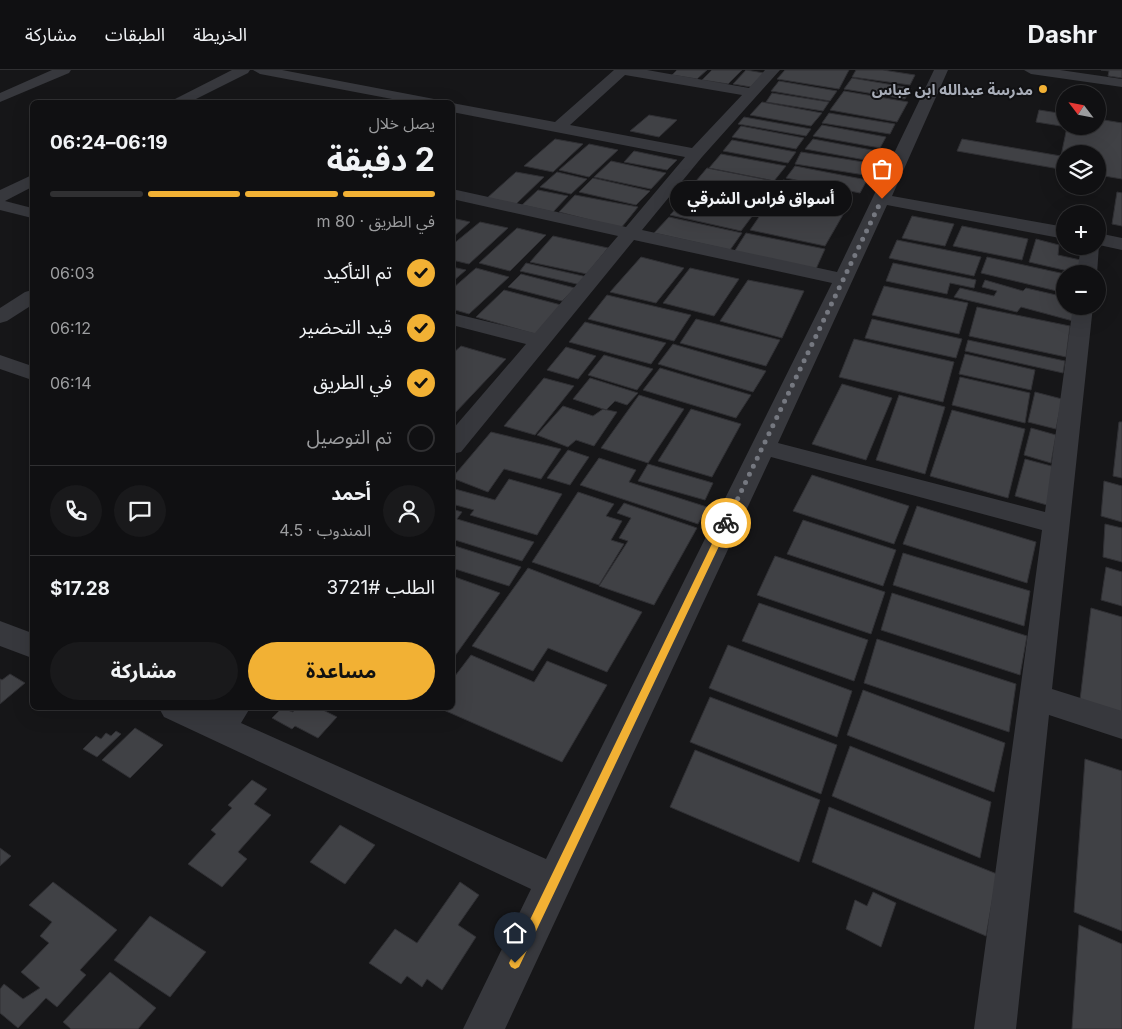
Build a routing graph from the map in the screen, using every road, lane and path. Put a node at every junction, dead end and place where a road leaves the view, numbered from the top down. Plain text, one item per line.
1 (64, 70) edge
2 (243, 70) edge
3 (260, 70) edge
4 (623, 70) edge
5 (773, 70) edge
6 (940, 70) edge
7 (1031, 70) edge
8 (1122, 83) edge
9 (753, 92) junction
10 (1, 98) edge
11 (184, 100) edge
12 (419, 100) edge
13 (25, 102) dead end
14 (455, 108) edge
15 (559, 127) junction
16 (696, 154) junction
17 (30, 181) edge
18 (455, 195) edge
19 (0, 197) edge
20 (882, 199) junction
21 (0, 205) edge
22 (30, 212) edge
23 (1056, 231) edge
24 (630, 233) junction
25 (1106, 241) edge
26 (1122, 244) edge
27 (844, 280) junction
28 (30, 297) edge
29 (1082, 315) edge
30 (0, 317) edge
31 (455, 320) edge
32 (540, 341) junction
33 (0, 362) edge
34 (30, 372) edge
35 (455, 442) edge
36 (763, 447) junction
37 (1056, 524) junction
38 (0, 632) edge
39 (30, 645) edge
40 (1035, 697) junction
41 (186, 710) edge
42 (226, 717) edge
43 (1122, 725) edge
44 (553, 881) junction
45 (484, 1029) edge
46 (995, 1029) edge

1 - 10 street
2 - 11 street
3 - 12 street
4 - 9 street
4 - 15 street
5 - 9 street
6 - 20 street
7 - 8 street
9 - 16 street
10 - 13 street
14 - 15 street
15 - 16 street
16 - 24 street
17 - 19 street
18 - 24 street
20 - 23 street
20 - 27 street
21 - 22 street
24 - 27 street
24 - 32 street
25 - 26 street
27 - 36 street
28 - 30 street
29 - 37 street
31 - 32 street
32 - 35 street
33 - 34 street
36 - 37 street
36 - 44 street
37 - 40 street
38 - 39 street
40 - 43 street
40 - 46 street
41 - 42 street
42 - 44 street
44 - 45 street

